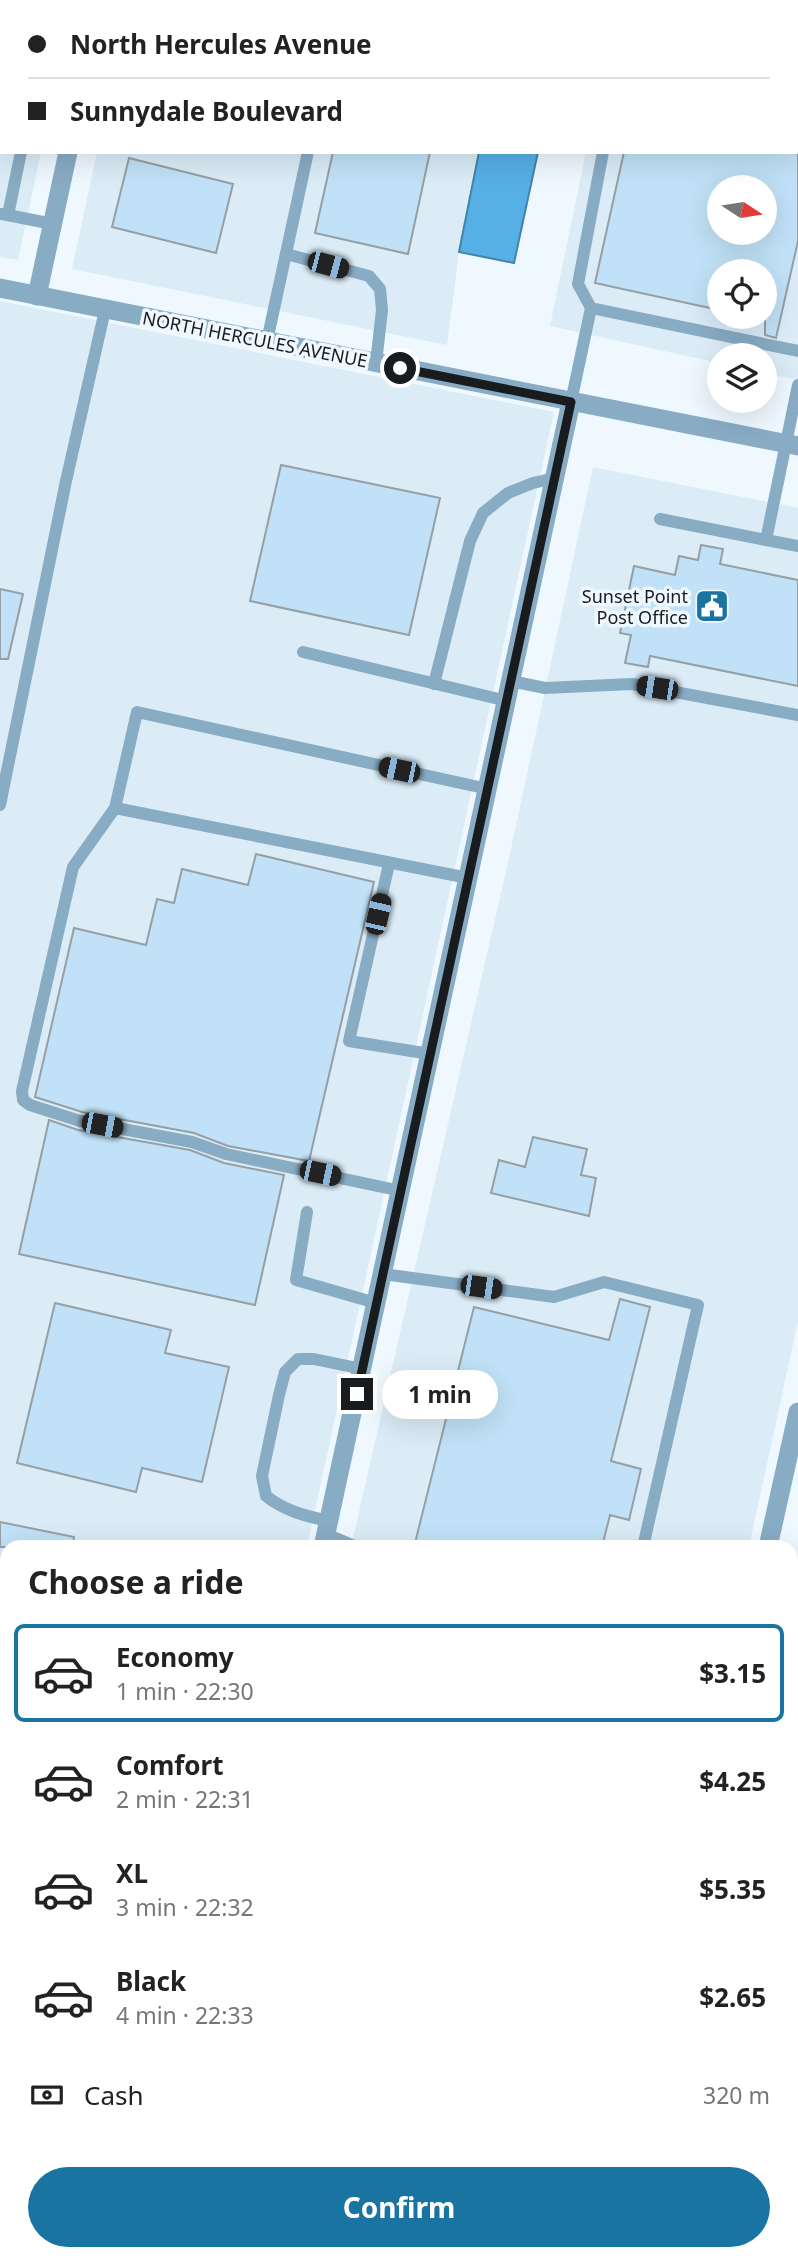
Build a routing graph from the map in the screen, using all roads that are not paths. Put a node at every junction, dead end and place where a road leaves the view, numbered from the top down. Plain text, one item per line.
1 (19, 154) edge
2 (68, 154) edge
3 (308, 154) edge
4 (603, 154) edge
5 (4, 214) edge
6 (53, 224) junction
7 (286, 254) junction
8 (0, 288) edge
9 (37, 296) junction
10 (591, 308) junction
11 (105, 310) junction
12 (267, 341) junction
13 (798, 351) edge
14 (376, 363) junction
15 (798, 385) edge
16 (571, 402) junction
17 (792, 445) edge
18 (555, 478) junction
19 (660, 519) dead end
20 (766, 540) junction
21 (798, 546) edge
22 (303, 652) dead end
23 (511, 681) junction
24 (434, 684) junction
25 (507, 701) junction
26 (798, 715) edge
27 (488, 789) junction
28 (0, 805) edge
29 (115, 808) junction
30 (389, 863) junction
31 (468, 878) junction
32 (430, 1054) junction
33 (401, 1191) junction
34 (307, 1212) dead end
35 (383, 1274) junction
36 (376, 1303) junction
37 (362, 1369) junction
38 (798, 1412) edge
39 (326, 1534) edge
40 (645, 1540) edge
41 (770, 1540) edge

1 - 5 lane
2 - 6 street
3 - 7 lane
4 - 10 lane
5 - 6 lane
6 - 9 street
7 - 12 lane
7 - 14 lane
8 - 9 street, NORTH HERCULES AVENUE
9 - 11 street, NORTH HERCULES AVENUE
10 - 13 lane
10 - 16 lane
11 - 12 street, NORTH HERCULES AVENUE
11 - 28 lane
12 - 14 street, NORTH HERCULES AVENUE
14 - 16 street, NORTH HERCULES AVENUE
15 - 17 lane
16 - 17 street, NORTH HERCULES AVENUE
16 - 18 street
17 - 20 lane
18 - 23 street
18 - 24 lane
19 - 20 lane
20 - 21 lane
22 - 24 lane
23 - 25 street
23 - 26 lane
24 - 25 lane
25 - 27 street
27 - 29 lane
27 - 31 street
29 - 30 lane
29 - 33 lane
30 - 31 lane
30 - 32 lane
31 - 32 street
32 - 33 street
33 - 35 street
34 - 36 lane
35 - 36 street
35 - 40 lane
36 - 37 street
37 - 39 street
37 - 39 lane
38 - 41 street

